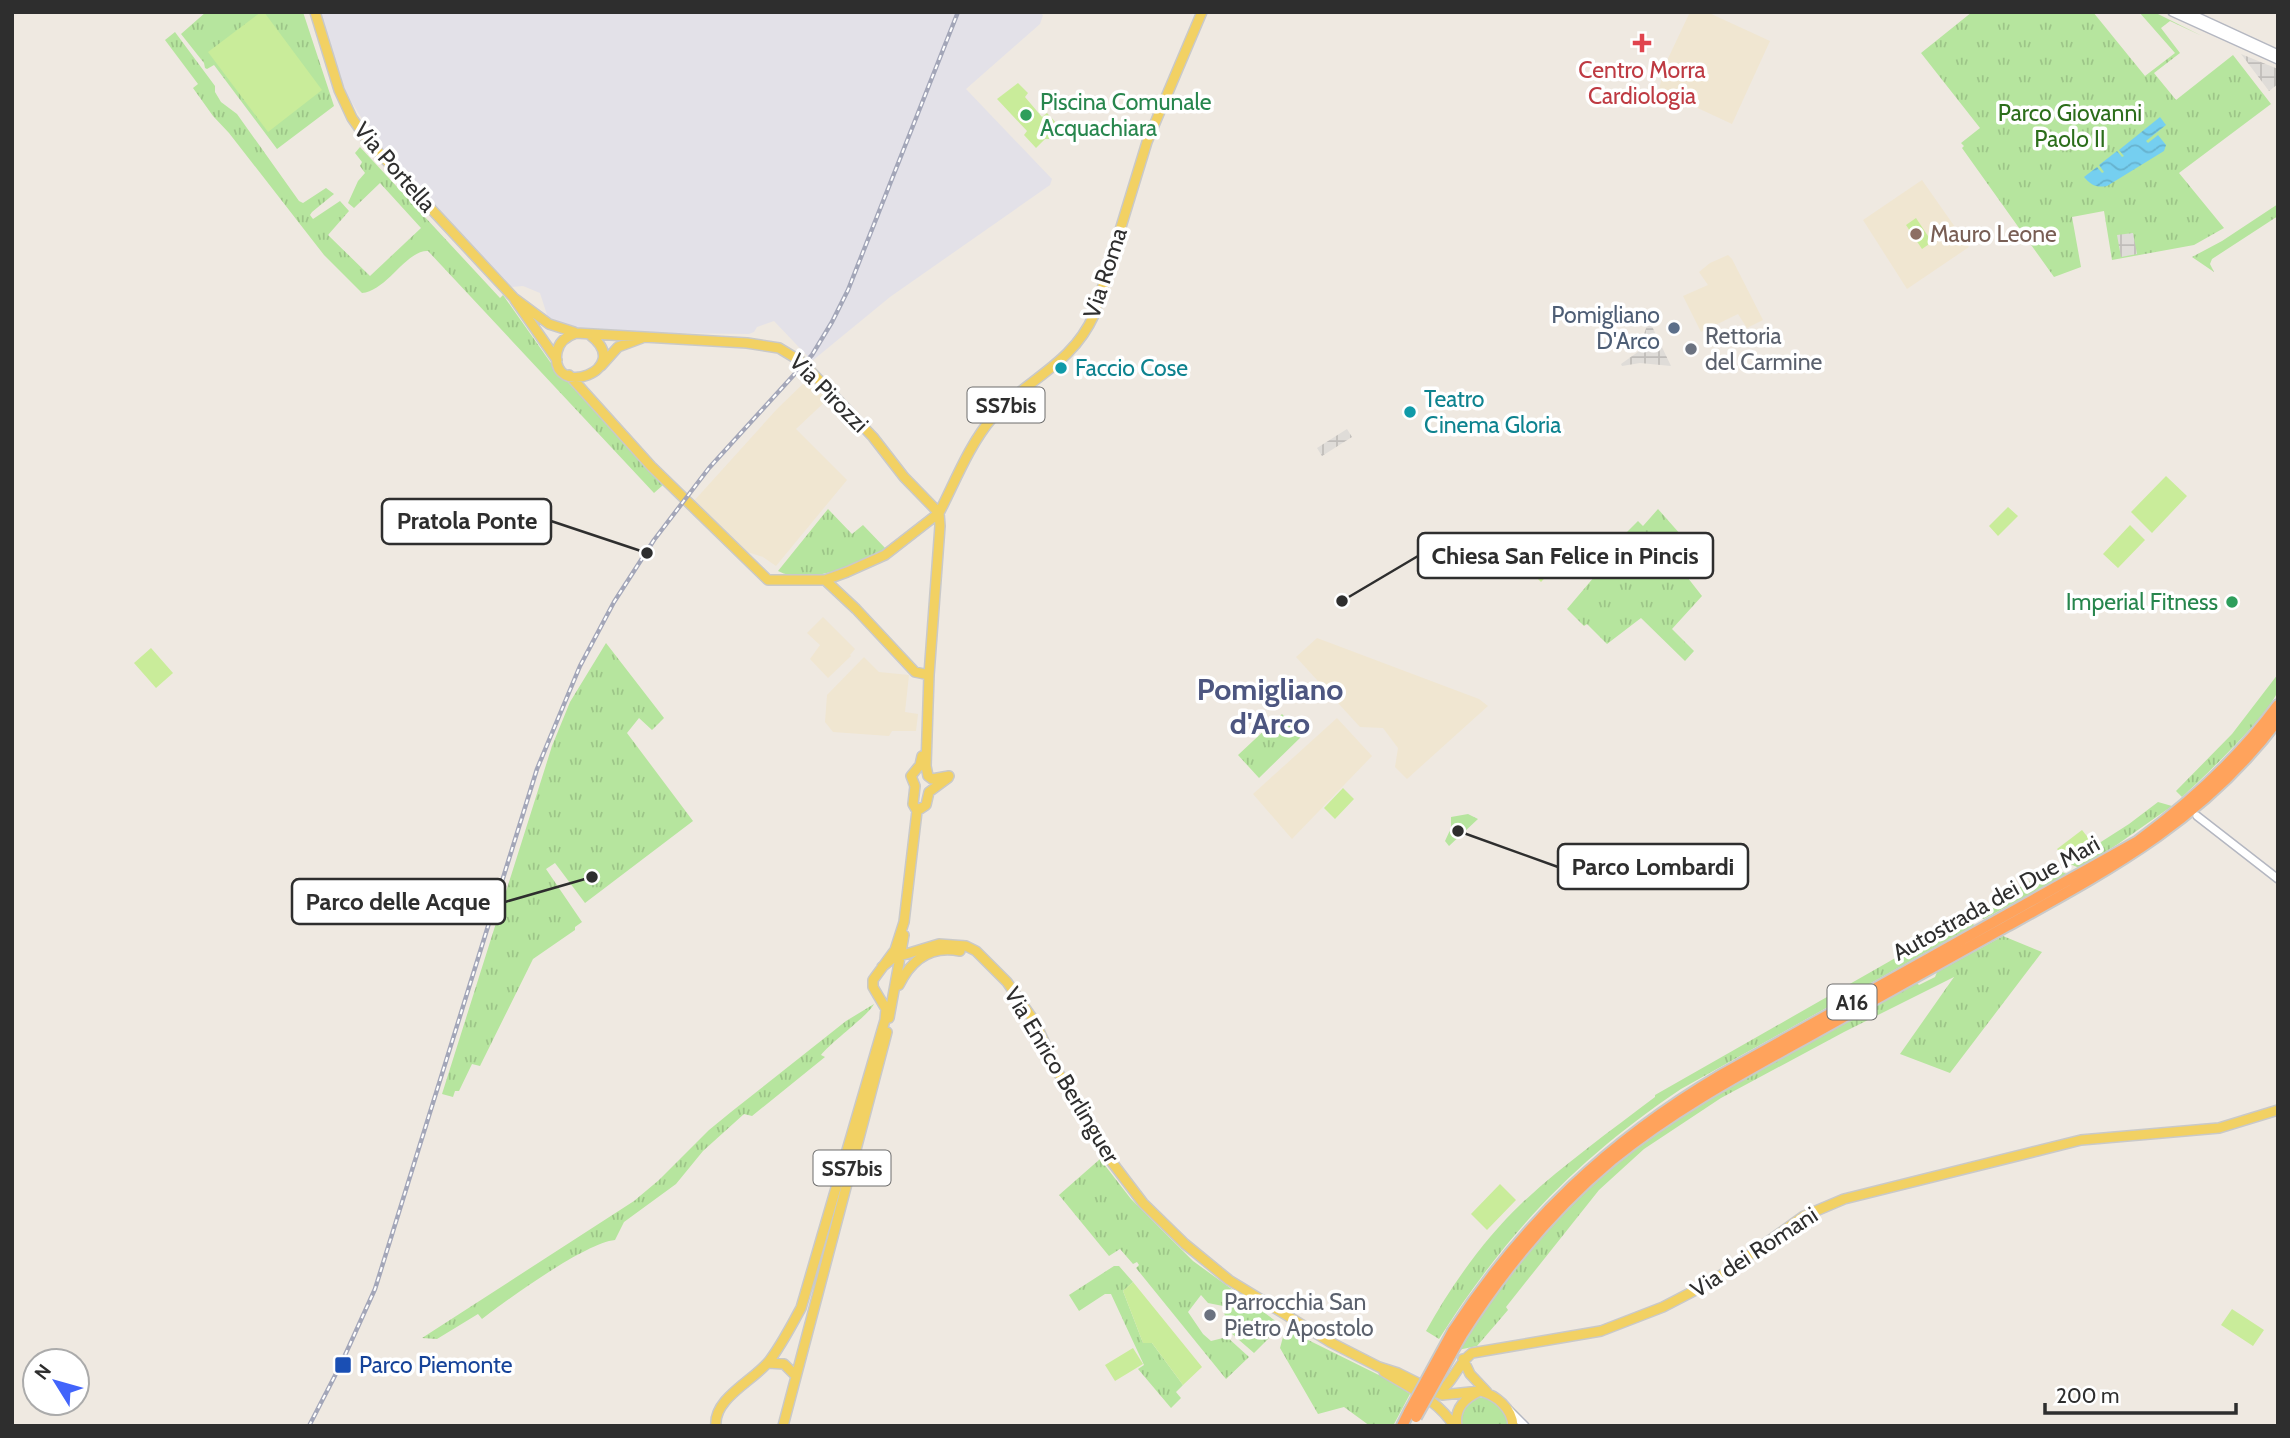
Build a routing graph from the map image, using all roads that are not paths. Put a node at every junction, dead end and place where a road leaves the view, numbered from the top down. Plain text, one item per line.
1 (315, 12) edge
2 (1202, 12) edge
3 (2172, 12) edge
4 (2187, 12) edge
5 (2278, 54) edge
6 (2278, 60) edge
7 (514, 298) junction
8 (576, 333) junction
9 (590, 335) junction
10 (642, 338) junction
11 (558, 362) junction
12 (599, 367) junction
13 (569, 375) junction
14 (939, 513) junction
15 (825, 580) junction
16 (929, 675) junction
17 (2278, 705) edge
18 (2278, 720) edge
19 (925, 744) junction
20 (917, 811) junction
21 (2197, 816) dead end
22 (2278, 879) edge
23 (904, 922) junction
24 (904, 940) junction
25 (922, 951) junction
26 (901, 956) junction
27 (978, 956) junction
28 (880, 970) junction
29 (894, 992) junction
30 (2278, 1110) edge
31 (1463, 1359) junction
32 (768, 1363) junction
33 (1379, 1367) junction
34 (795, 1375) junction
35 (1484, 1392) junction
36 (1436, 1393) junction
37 (1509, 1410) junction
38 (1412, 1418) edge
39 (716, 1426) edge
40 (783, 1426) edge
41 (1402, 1426) edge
42 (1455, 1426) edge
43 (1513, 1426) edge
44 (1525, 1426) edge

1 - 7 main road, Via Portella
2 - 14 main road, Via Roma / SS7bis
3 - 6 street
4 - 5 street
7 - 8 main road, Via Portella
7 - 11 main road, Via Portella
8 - 9 main road, Via Portella
8 - 11 main road
9 - 10 main road, Via Portella
9 - 12 main road
10 - 12 main road
10 - 14 main road, Via Pirozzi
11 - 13 main road, Via Portella
12 - 13 main road
13 - 15 main road, Via Portella
14 - 15 main road
14 - 16 main road, Via Roma / SS7bis
15 - 16 main road
16 - 19 main road, Via Roma / SS7bis
17 - 38 highway, Autostrada dei Due Mari / A16, bridge
18 - 38 highway, Autostrada dei Due Mari / A16, bridge
19 - 20 main road, SS7bis
19 - 20 main road, SS7bis
20 - 23 main road, SS7bis
21 - 22 street
23 - 24 main road, SS7bis
23 - 28 main road, SS7bis
24 - 25 main road
24 - 26 main road, SS7bis
25 - 26 main road, Via Enrico Berlinguer
25 - 27 main road, Via Enrico Berlinguer
26 - 28 main road, Via Enrico Berlinguer
26 - 29 main road, SS7bis
27 - 29 main road
27 - 33 main road, Via Enrico Berlinguer
28 - 29 main road
28 - 32 main road, SS7bis
29 - 34 main road, SS7bis
30 - 31 main road, Via dei Romani
31 - 35 main road
31 - 36 main road
32 - 34 main road
32 - 39 main road, SS7bis
33 - 36 main road, Via Enrico Berlinguer
33 - 42 main road, Via Enrico Berlinguer
34 - 40 main road, SS7bis
35 - 36 main road
35 - 37 main road
35 - 42 main road
37 - 43 main road
37 - 44 street
38 - 41 highway, Autostrada dei Due Mari / A16

